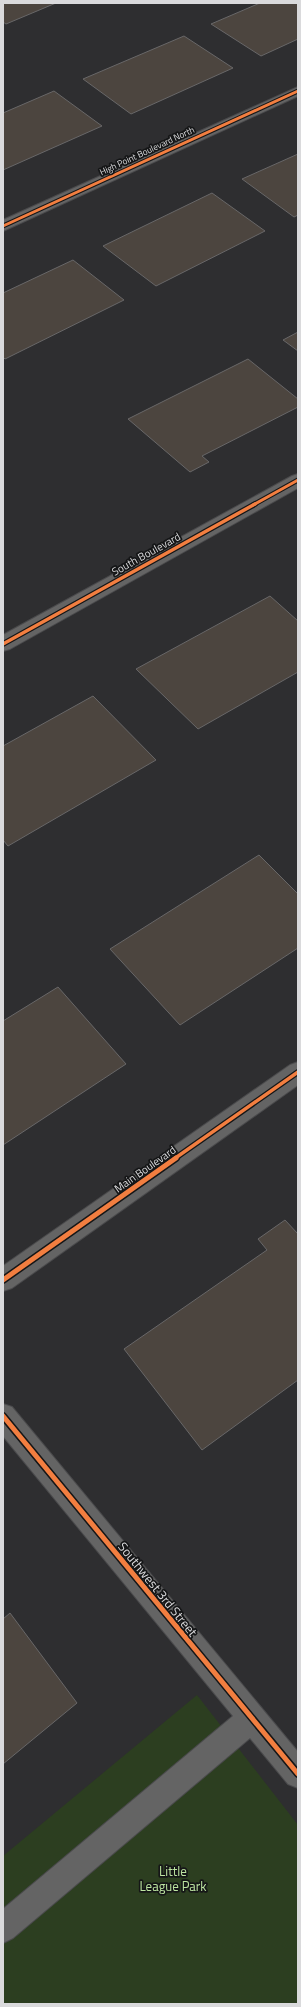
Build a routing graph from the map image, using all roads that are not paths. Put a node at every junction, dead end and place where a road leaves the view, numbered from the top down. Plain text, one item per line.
1 (298, 91) edge
2 (3, 226) edge
3 (298, 480) edge
4 (3, 644) edge
5 (298, 1072) edge
6 (3, 1280) edge
7 (3, 1416) edge
8 (251, 1719) junction
9 (298, 1774) edge
10 (3, 1928) edge

1 - 2 street, High Point Boulevard North
3 - 4 street, South Boulevard
5 - 6 street, Main Boulevard
7 - 8 street, Southwest 3rd Street
8 - 9 street, Southwest 3rd Street
8 - 10 street

